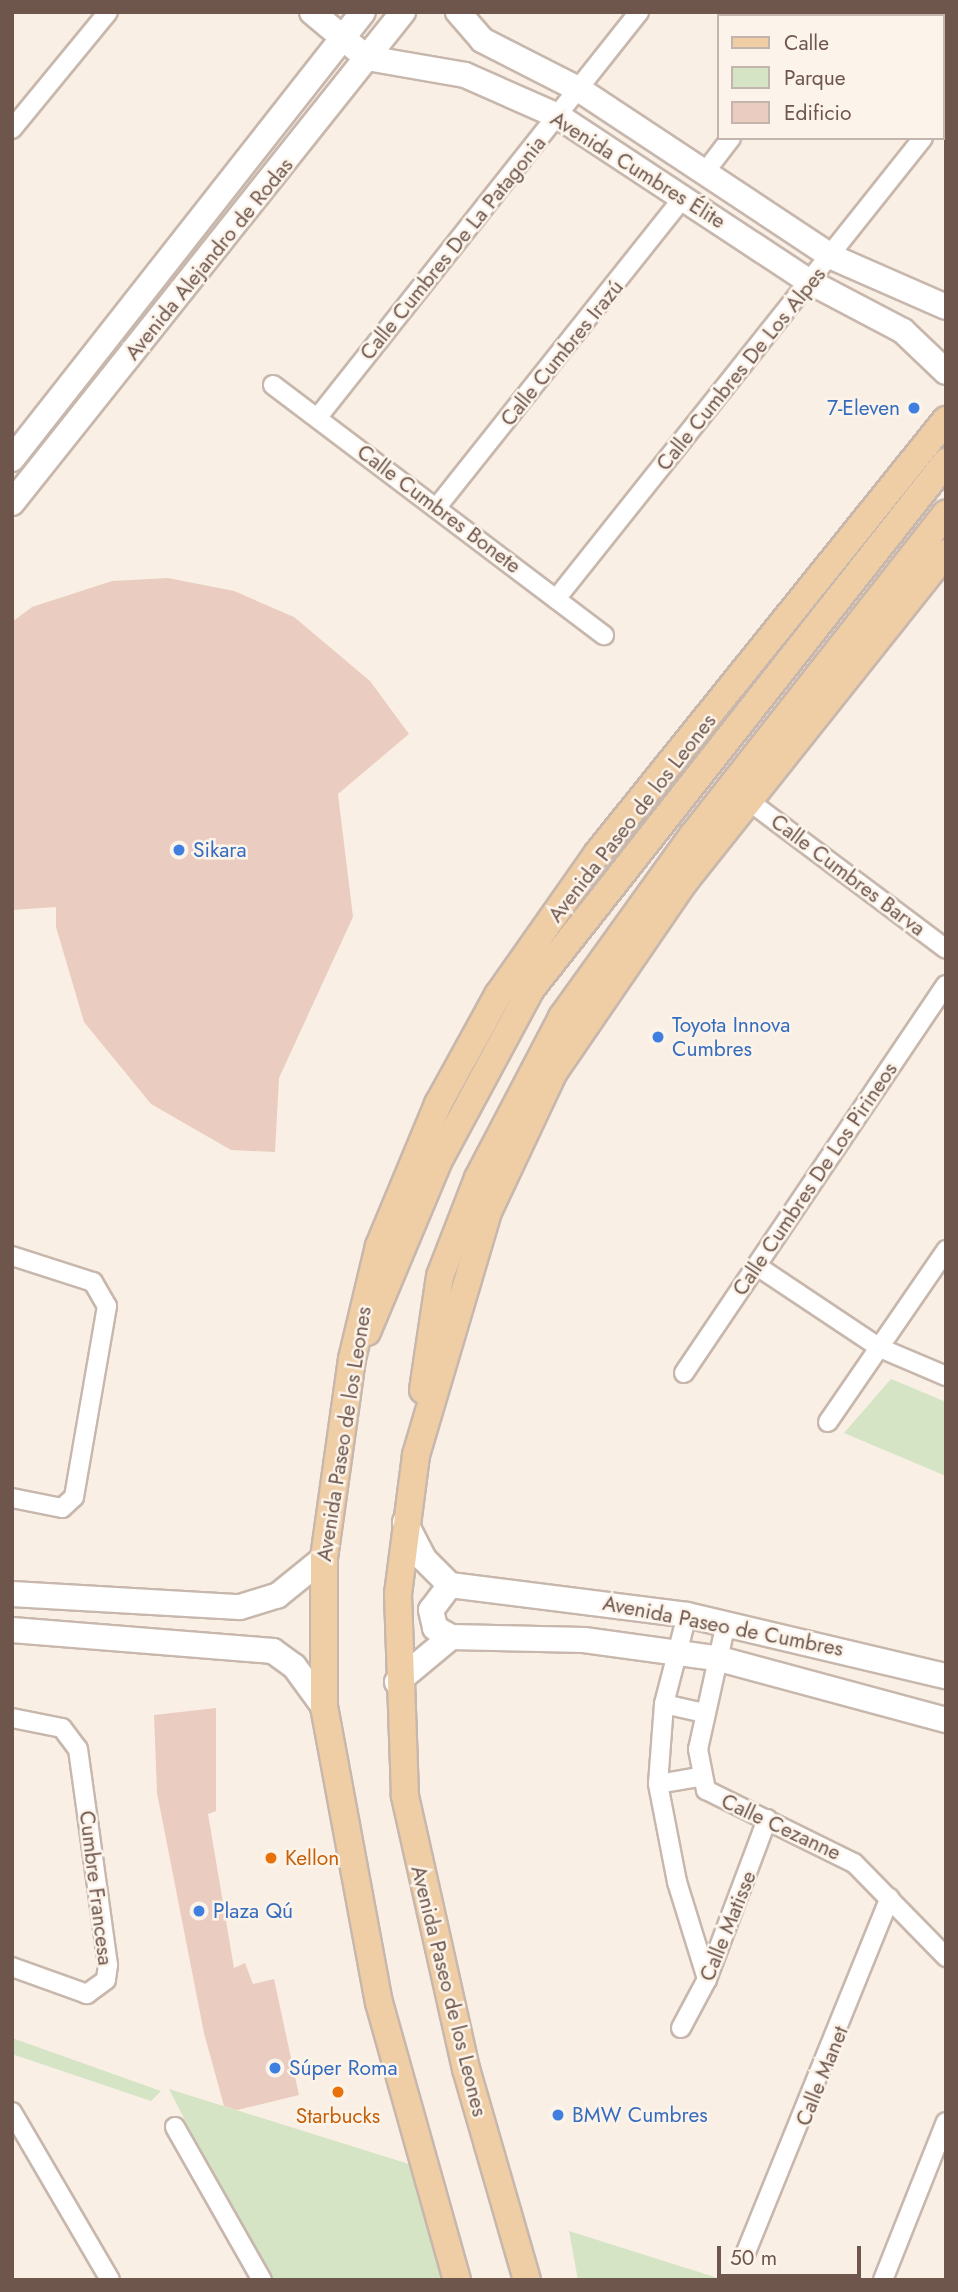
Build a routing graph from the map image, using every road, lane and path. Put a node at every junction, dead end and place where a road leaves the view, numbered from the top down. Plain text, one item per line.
1 (108, 12) edge
2 (312, 12) edge
3 (363, 12) edge
4 (403, 12) edge
5 (458, 12) edge
6 (639, 12) edge
7 (341, 42) junction
8 (367, 58) junction
9 (580, 90) junction
10 (558, 116) junction
11 (12, 129) edge
12 (729, 140) edge
13 (921, 140) edge
14 (705, 172) junction
15 (684, 197) junction
16 (832, 257) junction
17 (810, 282) junction
18 (946, 307) edge
19 (946, 372) edge
20 (273, 385) dead end
21 (318, 417) junction
22 (946, 420) edge
23 (918, 453) junction
24 (12, 459) edge
25 (946, 460) edge
26 (12, 503) edge
27 (437, 507) junction
28 (946, 514) edge
29 (946, 554) edge
30 (556, 599) junction
31 (604, 635) dead end
32 (749, 800) junction
33 (946, 949) edge
34 (946, 985) edge
35 (946, 1250) edge
36 (12, 1256) edge
37 (757, 1266) junction
38 (880, 1348) junction
39 (355, 1351) junction
40 (684, 1373) dead end
41 (946, 1376) edge
42 (828, 1422) dead end
43 (416, 1455) junction
44 (12, 1498) edge
45 (405, 1522) junction
46 (324, 1558) junction
47 (450, 1586) junction
48 (12, 1594) edge
49 (687, 1615) junction
50 (726, 1623) junction
51 (12, 1630) edge
52 (451, 1637) junction
53 (676, 1650) junction
54 (716, 1658) junction
55 (946, 1676) edge
56 (397, 1682) junction
57 (664, 1704) junction
58 (324, 1707) junction
59 (704, 1713) junction
60 (12, 1718) edge
61 (946, 1720) edge
62 (699, 1777) junction
63 (658, 1784) junction
64 (767, 1819) junction
65 (890, 1898) junction
66 (946, 1957) edge
67 (12, 1967) edge
68 (708, 1979) junction
69 (681, 2028) dead end
70 (12, 2112) edge
71 (946, 2122) edge
72 (175, 2127) dead end
73 (746, 2252) dead end
74 (110, 2280) edge
75 (262, 2280) edge
76 (457, 2280) edge
77 (527, 2280) edge
78 (883, 2280) edge

1 - 11 street
2 - 7 street, Avenida Cumbres Élite
3 - 7 street, Avenida Alejandro de Rodas
4 - 8 street, Avenida Alejandro de Rodas
5 - 9 street, Avenida Cumbres Élite
6 - 9 street, Calle Cumbres De La Patagonia
7 - 8 street, Avenida Cumbres Élite
7 - 24 street, Avenida Alejandro de Rodas
8 - 10 street, Avenida Cumbres Élite
8 - 26 street, Avenida Alejandro de Rodas
9 - 10 street, Calle Cumbres De La Patagonia
9 - 14 street, Avenida Cumbres Élite
10 - 15 street, Avenida Cumbres Élite
10 - 21 street, Calle Cumbres De La Patagonia
12 - 14 street
13 - 16 street, Calle Cumbres De Los Alpes
14 - 16 street, Avenida Cumbres Élite
15 - 17 street, Avenida Cumbres Élite
15 - 27 street, Calle Cumbres Irazú
16 - 17 street, Calle Cumbres De Los Alpes
16 - 18 street, Avenida Cumbres Élite
17 - 19 street, Avenida Cumbres Élite
17 - 30 street, Calle Cumbres De Los Alpes
20 - 21 street, Calle Cumbres Bonete
21 - 27 street, Calle Cumbres Bonete
22 - 23 main road, Avenida Paseo de los Leones
23 - 25 main road
23 - 39 main road, Avenida Paseo de los Leones
25 - 39 main road
27 - 30 street, Calle Cumbres Bonete
28 - 43 main road
29 - 32 main road, Avenida Paseo de los Leones
30 - 31 street, Calle Cumbres Bonete
32 - 33 street, Calle Cumbres Barva
32 - 43 main road, Avenida Paseo de los Leones
34 - 37 street, Calle Cumbres De Los Pirineos
35 - 38 street
36 - 44 street
37 - 38 street
37 - 40 street, Calle Cumbres De Los Pirineos
38 - 41 street
38 - 42 street
39 - 46 main road, Avenida Paseo de los Leones
43 - 45 main road, Avenida Paseo de los Leones
45 - 47 street
45 - 56 main road, Avenida Paseo de los Leones
46 - 48 street
46 - 58 main road, Avenida Paseo de los Leones
47 - 49 street, Avenida Paseo de Cumbres
47 - 52 street
49 - 50 street, Avenida Paseo de Cumbres
49 - 53 street
50 - 54 street, Calle Cezanne
50 - 55 street, Avenida Paseo de Cumbres
51 - 58 street
52 - 53 street, Avenida Paseo de Cumbres
52 - 56 street
53 - 54 street, Avenida Paseo de Cumbres
53 - 57 street
54 - 59 street, Calle Cezanne
54 - 61 street, Avenida Paseo de Cumbres
56 - 77 main road, Avenida Paseo de los Leones
57 - 59 street
57 - 63 street
58 - 76 main road, Avenida Paseo de los Leones
59 - 62 street, Calle Cezanne
60 - 67 street, Cumbre Francesa
62 - 63 street
62 - 64 street, Calle Cezanne
63 - 68 street
64 - 65 street, Calle Cezanne
64 - 68 street, Calle Matisse
65 - 66 street, Calle Cezanne
65 - 73 street, Calle Manet
68 - 69 street, Calle Matisse
70 - 74 street
71 - 78 street
72 - 75 street

